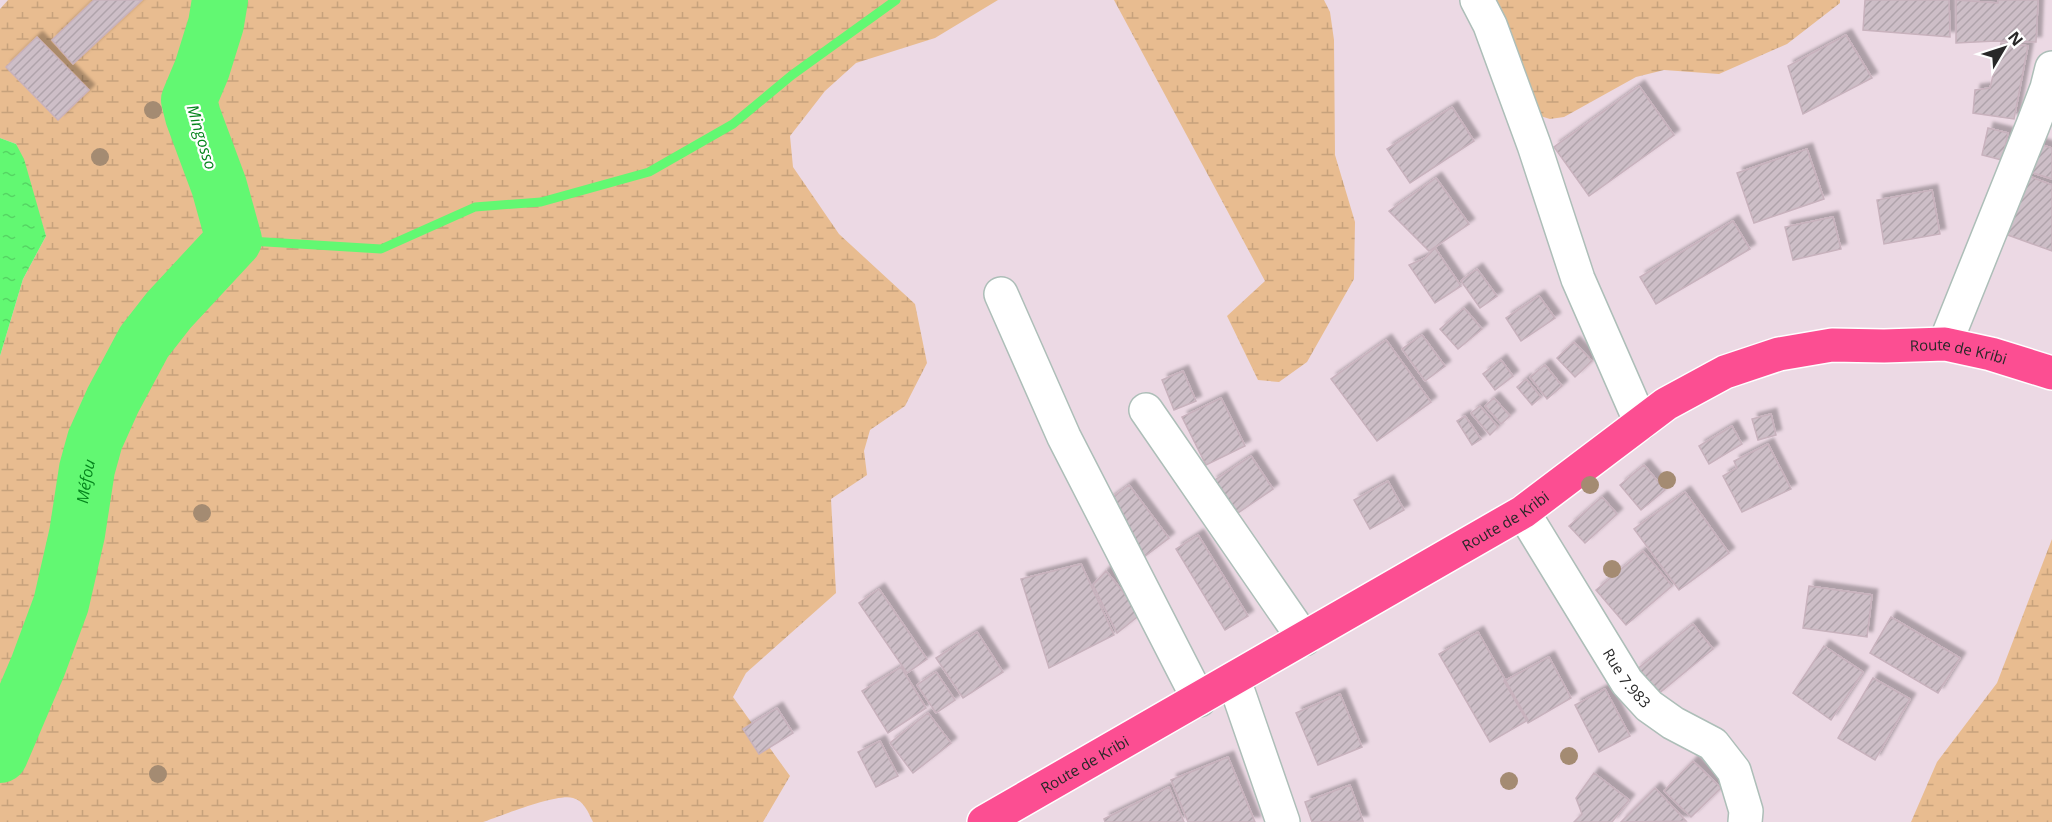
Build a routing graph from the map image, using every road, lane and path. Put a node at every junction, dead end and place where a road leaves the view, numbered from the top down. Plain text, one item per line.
1 (1477, 0) edge
2 (2052, 68) edge
3 (1001, 294) dead end
4 (1945, 344) junction
5 (2052, 374) edge
6 (1146, 410) dead end
7 (1641, 423) junction
8 (1523, 512) junction
9 (1304, 639) junction
10 (1234, 680) junction
11 (1199, 700) junction
12 (984, 822) edge
13 (1283, 822) edge
14 (1745, 822) edge

1 - 7 street
2 - 4 street
3 - 11 street
4 - 5 main road, Route de Kribi
4 - 7 main road, Route de Kribi
6 - 9 street
7 - 8 main road, Route de Kribi
8 - 9 main road, Route de Kribi
8 - 14 street, Rue 7.983
9 - 10 main road, Route de Kribi
10 - 11 main road, Route de Kribi
10 - 13 street
11 - 12 main road, Route de Kribi

